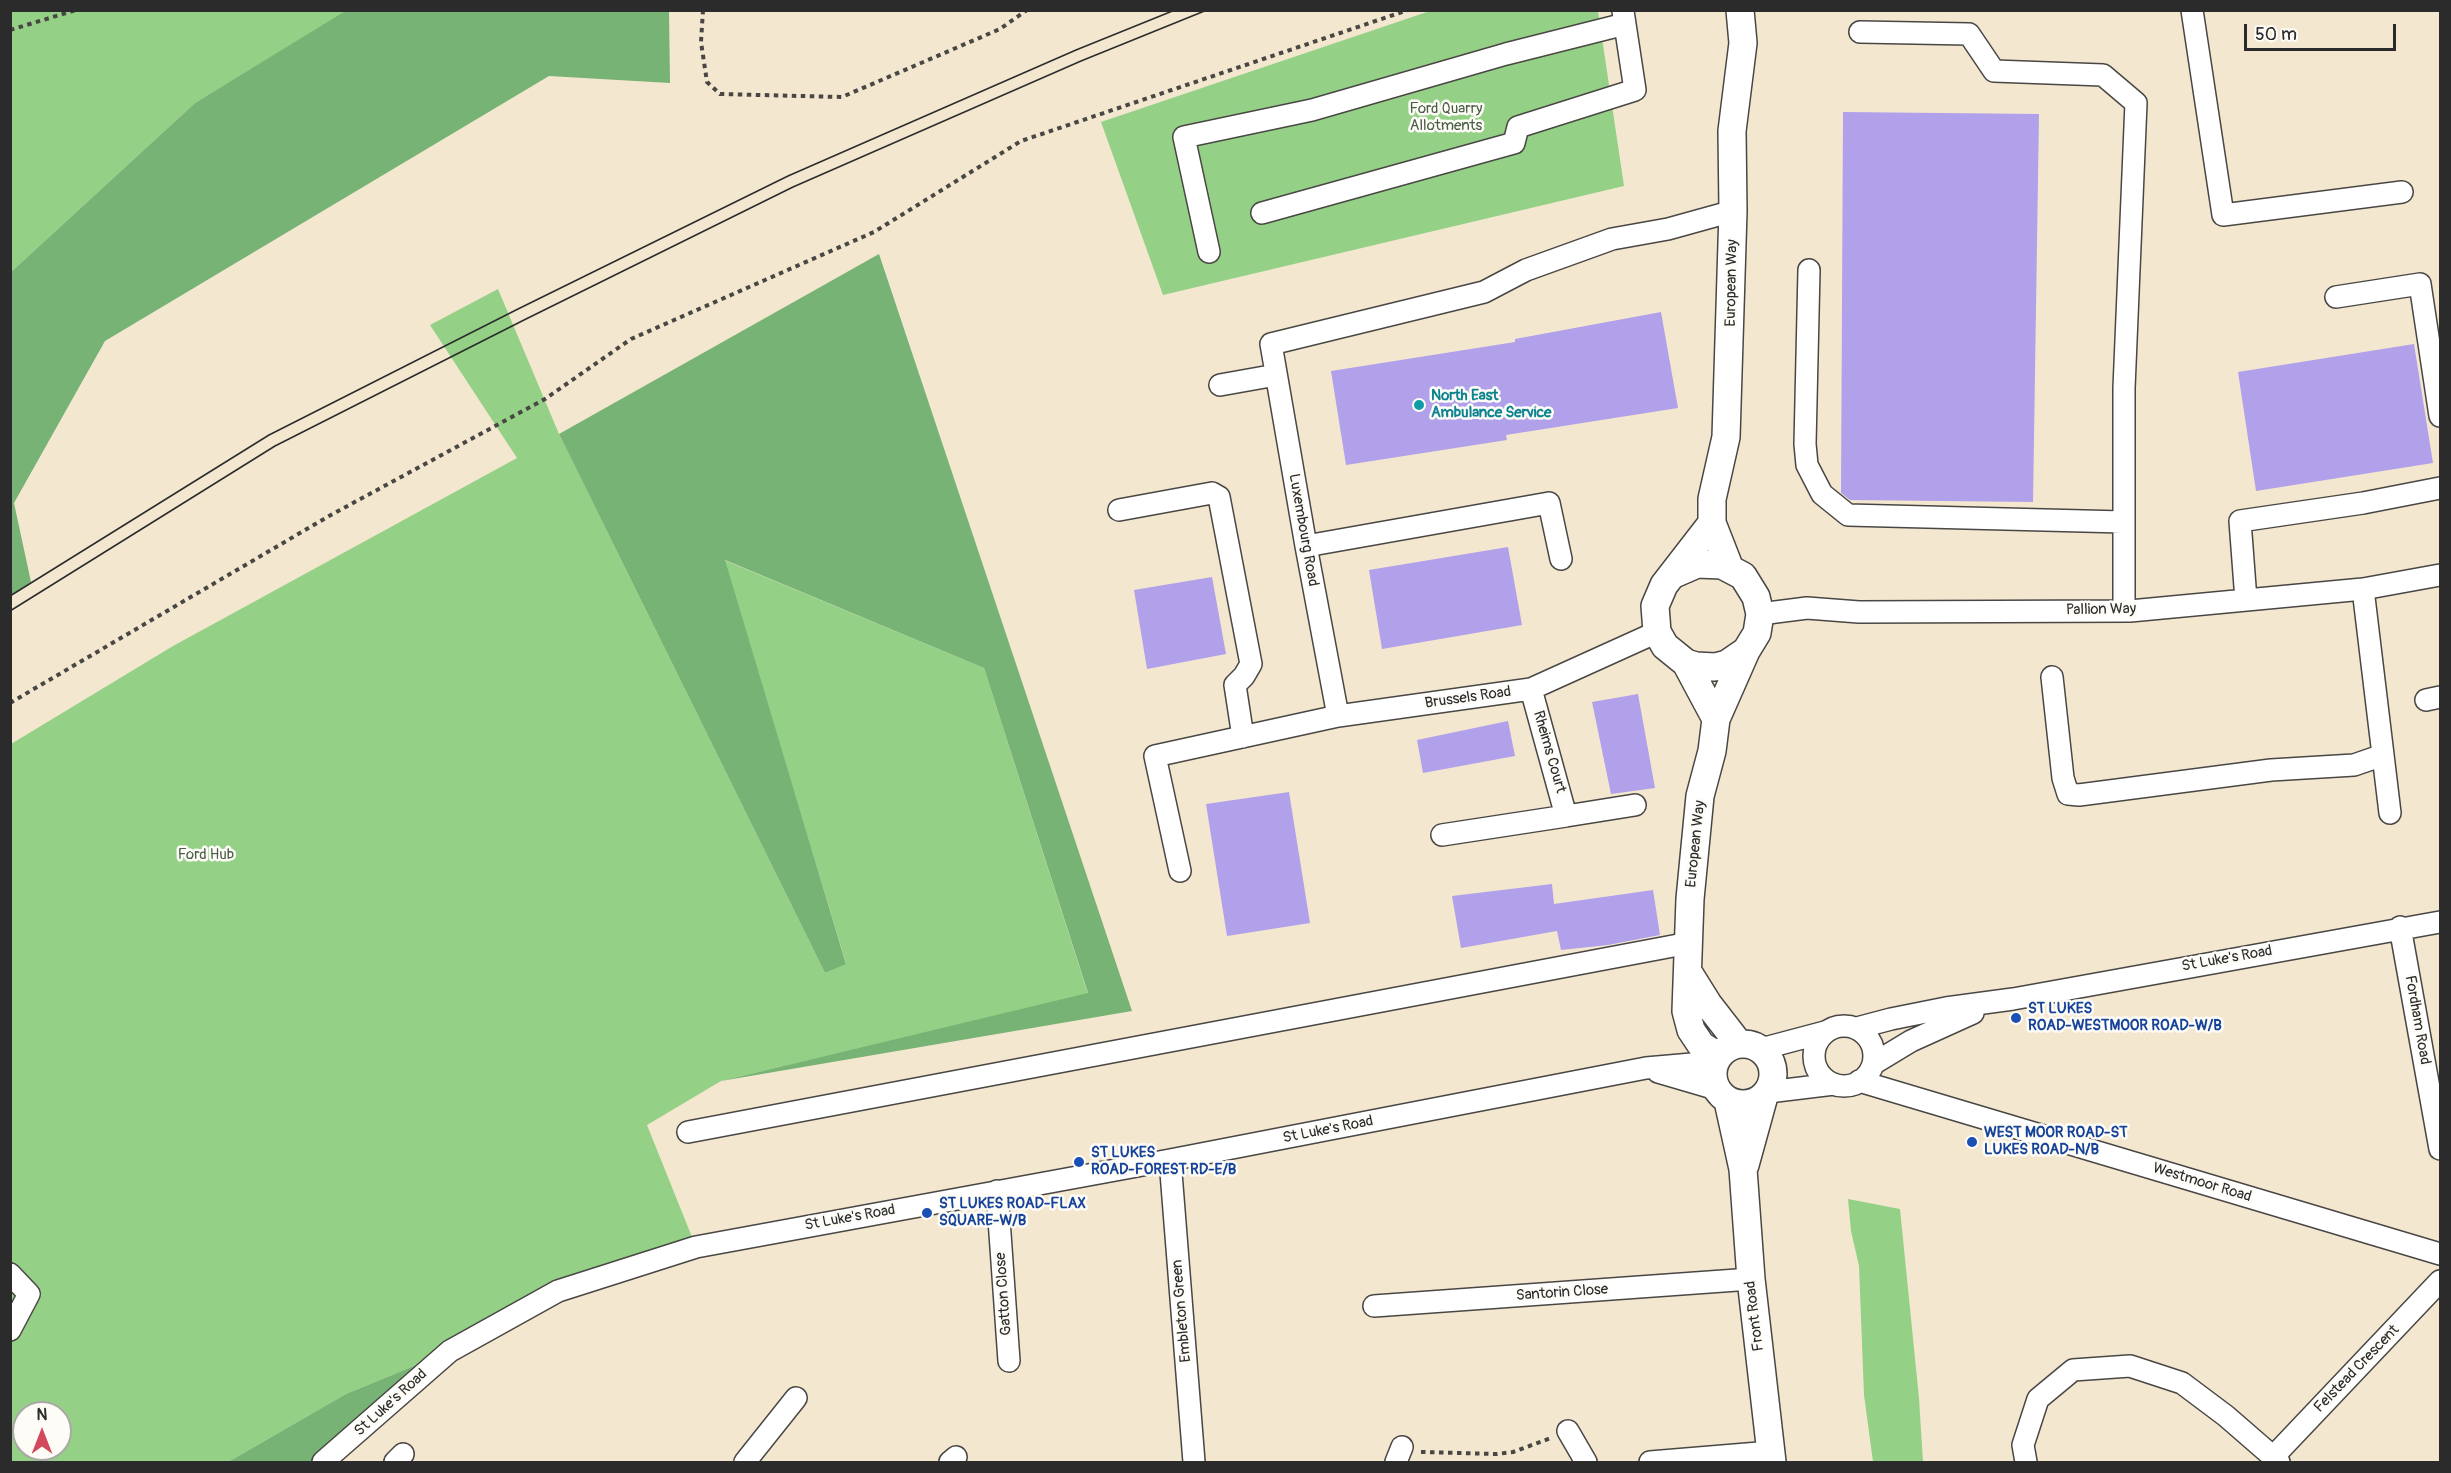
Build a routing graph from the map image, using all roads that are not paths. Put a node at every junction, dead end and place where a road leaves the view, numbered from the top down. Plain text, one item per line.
1 (1740, 10) edge
2 (1759, 10) edge
3 (2192, 10) edge
4 (1624, 17) edge
5 (1860, 32) dead end
6 (1743, 43) junction
7 (2402, 192) dead end
8 (1733, 211) junction
9 (1262, 213) dead end
10 (1209, 252) dead end
11 (1809, 270) dead end
12 (2336, 297) dead end
13 (1276, 375) junction
14 (1220, 385) dead end
15 (2440, 416) edge
16 (2440, 488) edge
17 (1119, 510) dead end
18 (2123, 522) junction
19 (1712, 523) junction
20 (1306, 546) junction
21 (1562, 560) dead end
22 (1730, 569) junction
23 (1674, 574) junction
24 (2440, 575) edge
25 (2362, 588) junction
26 (2246, 600) junction
27 (2124, 611) junction
28 (1760, 614) junction
29 (1657, 632) junction
30 (1746, 651) junction
31 (1686, 663) junction
32 (2052, 677) dead end
33 (1531, 689) junction
34 (1338, 716) junction
35 (1716, 719) junction
36 (1243, 736) junction
37 (2383, 755) junction
38 (1635, 805) dead end
39 (2390, 813) dead end
40 (1566, 816) junction
41 (1442, 835) dead end
42 (1180, 871) dead end
43 (2440, 922) edge
44 (2400, 927) junction
45 (1689, 943) junction
46 (2013, 999) junction
47 (1857, 1028) junction
48 (1825, 1032) junction
49 (1733, 1053) junction
50 (1873, 1064) junction
51 (1646, 1068) junction
52 (1859, 1082) junction
53 (1834, 1084) junction
54 (1766, 1094) junction
55 (1722, 1095) junction
56 (688, 1131) dead end
57 (2440, 1149) edge
58 (1170, 1160) junction
59 (1743, 1169) junction
60 (997, 1191) junction
61 (2440, 1254) edge
62 (10, 1274) edge
63 (1751, 1279) junction
64 (2440, 1281) edge
65 (1374, 1306) dead end
66 (10, 1330) edge
67 (1009, 1361) dead end
68 (796, 1398) dead end
69 (1568, 1431) road end
70 (1772, 1457) edge
71 (337, 1458) edge
72 (2277, 1459) edge
73 (745, 1462) edge
74 (1194, 1462) edge
75 (1586, 1462) edge
76 (1650, 1462) edge
77 (2026, 1462) edge

1 - 6 main road
2 - 6 main road
3 - 7 street
4 - 9 street
4 - 10 street
5 - 18 street
6 - 8 main road, European Way
8 - 13 street, Luxembourg Road
8 - 19 main road, European Way
11 - 18 street
12 - 15 street
13 - 14 street
13 - 20 street, Luxembourg Road
16 - 26 street
17 - 36 street
18 - 27 street
19 - 22 main road
19 - 23 main road
20 - 21 street
20 - 34 street, Luxembourg Road
22 - 23 main road
22 - 28 main road
23 - 29 main road
24 - 25 street, Pallion Way
25 - 26 street, Pallion Way
25 - 37 street
26 - 27 street, Pallion Way
27 - 28 street, Pallion Way
28 - 30 main road
29 - 31 main road
29 - 33 street, Brussels Road
30 - 31 main road
30 - 35 main road, European Way
31 - 35 main road
32 - 37 street
33 - 34 street, Brussels Road
33 - 40 street, Rheims Court
34 - 36 street, Brussels Road
35 - 45 main road, European Way
36 - 42 street, Brussels Road
37 - 39 street
38 - 40 street
40 - 41 street
43 - 44 street, St Luke's Road
44 - 46 street, St Luke's Road
44 - 57 street, Fordham Road
45 - 49 main road, European Way
45 - 56 street
46 - 47 street, St Luke's Road
46 - 50 street, St Luke's Road
47 - 48 street
47 - 50 street
48 - 49 street, St Luke's Road
48 - 53 street
49 - 51 street, St Luke's Road
49 - 54 main road
49 - 55 main road
50 - 52 street
51 - 55 street, St Luke's Road
51 - 58 street, St Luke's Road
52 - 53 street
52 - 61 street, Westmoor Road
53 - 54 street
54 - 55 main road
54 - 59 main road
55 - 59 main road
58 - 60 street, St Luke's Road
58 - 74 street, Embleton Green
59 - 63 main road, Front Road
60 - 67 street, Gatton Close
60 - 71 street, St Luke's Road
62 - 66 street
63 - 65 street, Santorin Close
63 - 70 main road, Front Road
64 - 72 street, Felstead Crescent
68 - 73 street
69 - 75 street
70 - 76 street
72 - 77 street, Felstead Crescent

